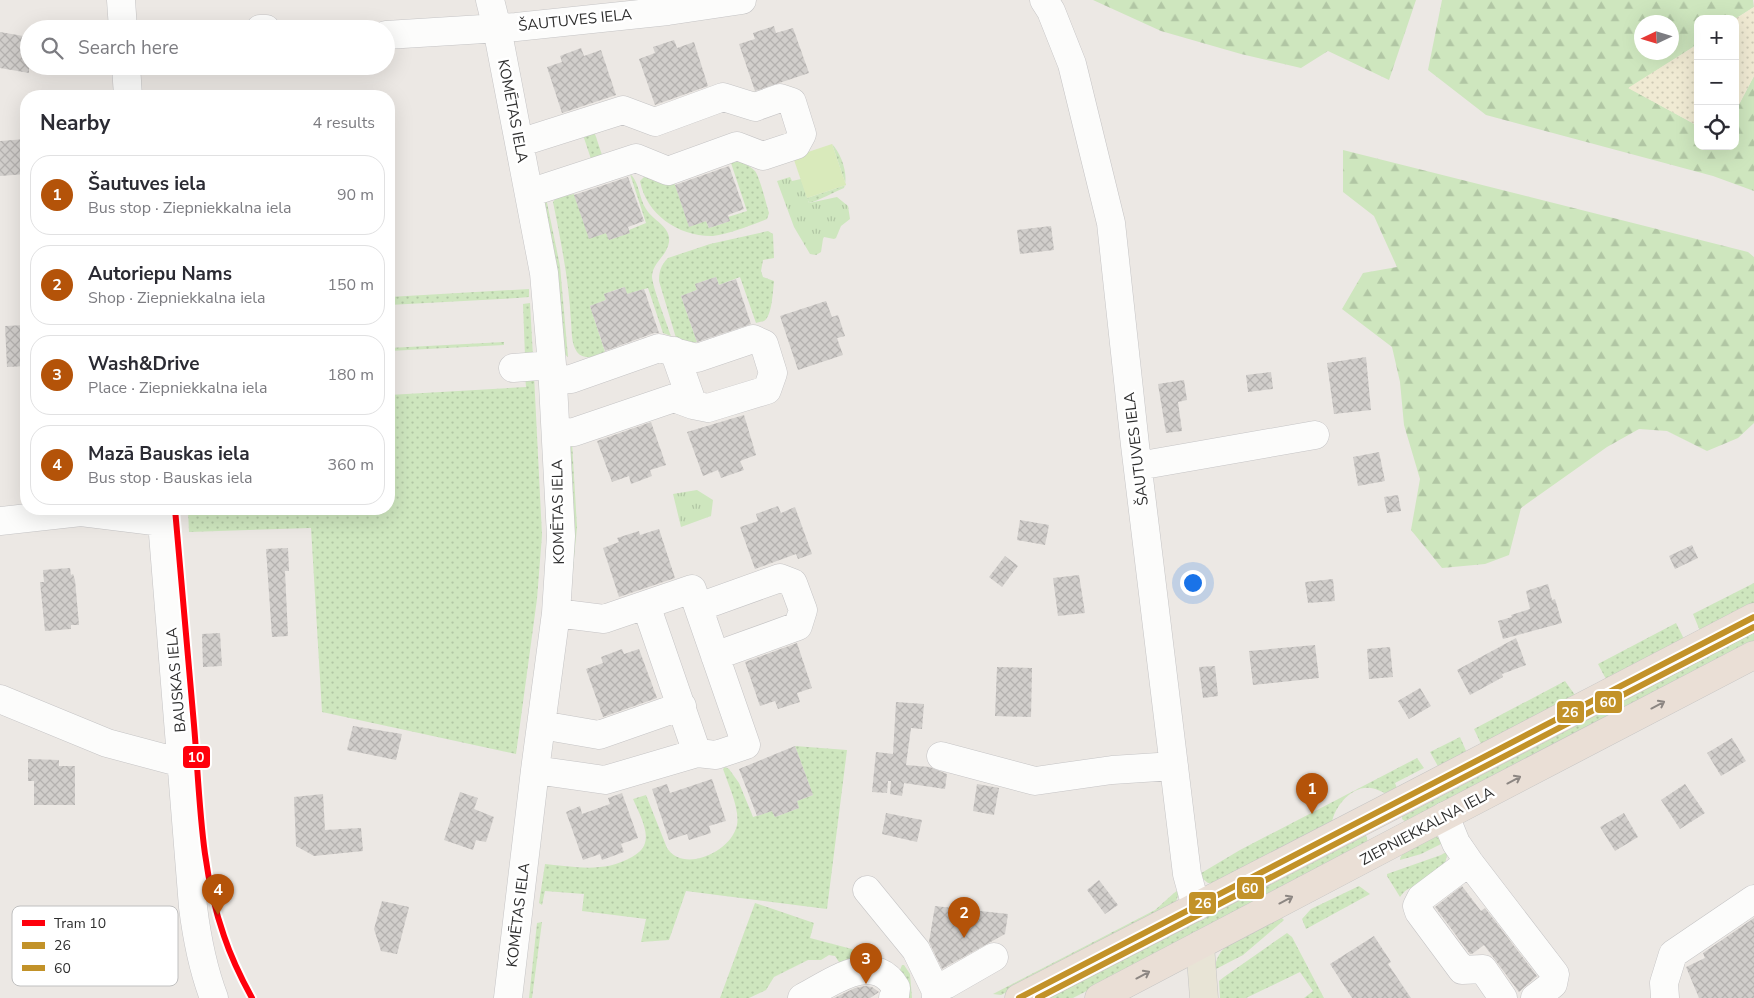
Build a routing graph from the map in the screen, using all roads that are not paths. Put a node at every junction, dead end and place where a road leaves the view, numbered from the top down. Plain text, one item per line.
1 (121, 0) edge
2 (490, 0) edge
3 (742, 0) edge
4 (1044, 0) edge
5 (122, 20) edge
6 (497, 28) junction
7 (395, 34) edge
8 (127, 75) edge
9 (128, 90) edge
10 (639, 117) junction
11 (519, 143) junction
12 (651, 163) junction
13 (529, 193) junction
14 (674, 352) junction
15 (513, 368) dead end
16 (553, 373) junction
17 (692, 405) junction
18 (556, 433) junction
19 (1315, 435) dead end
20 (1138, 466) junction
21 (54, 515) edge
22 (162, 515) edge
23 (0, 521) edge
24 (646, 605) junction
25 (699, 608) junction
26 (556, 613) junction
27 (1754, 617) edge
28 (1754, 655) edge
29 (715, 656) junction
30 (0, 699) edge
31 (682, 706) junction
32 (541, 725) junction
33 (697, 753) junction
34 (941, 756) dead end
35 (182, 763) junction
36 (1174, 766) junction
37 (535, 770) junction
38 (1376, 814) junction
39 (1445, 816) junction
40 (1393, 843) junction
41 (1469, 862) junction
42 (867, 890) dead end
43 (1754, 899) edge
44 (1196, 907) junction
45 (1200, 945) junction
46 (994, 957) dead end
47 (946, 992) edge
48 (214, 998) edge
49 (508, 998) edge
50 (802, 998) edge
51 (893, 998) edge
52 (1019, 998) edge
53 (1100, 998) edge
54 (1204, 998) edge
55 (1503, 998) edge
56 (1535, 998) edge
57 (1666, 998) edge

1 - 5 street
2 - 6 street, KOMĒTAS IELA
3 - 6 street, ŠAUTUVES IELA
4 - 20 street, ŠAUTUVES IELA
6 - 7 street, ŠAUTUVES IELA
6 - 11 street, KOMĒTAS IELA
8 - 9 street
10 - 11 street
10 - 12 street
10 - 12 street
11 - 13 street, KOMĒTAS IELA
12 - 13 street
13 - 16 street, KOMĒTAS IELA
14 - 16 street
14 - 17 street
14 - 17 street
15 - 16 street
16 - 18 street, KOMĒTAS IELA
17 - 18 street
18 - 26 street, KOMĒTAS IELA
19 - 20 street
20 - 36 street, ŠAUTUVES IELA
21 - 23 street
22 - 35 street, BAUSKAS IELA
24 - 25 street
24 - 26 street
24 - 31 street
25 - 29 street
25 - 29 street
26 - 32 street, KOMĒTAS IELA
27 - 38 highway
39 -> 28 highway, ZIEPNIEKKALNA IELA
29 - 33 street
30 - 35 street
31 - 32 street
31 - 33 street
32 - 37 street, KOMĒTAS IELA
33 - 37 street
34 - 36 street
35 - 48 street, BAUSKAS IELA
36 - 44 street, ŠAUTUVES IELA
37 - 49 street, KOMĒTAS IELA
38 - 40 highway
38 - 44 highway
39 - 40 highway, ZIEPNIEKKALNA IELA
39 - 41 street
45 -> 40 highway, ZIEPNIEKKALNA IELA
41 - 55 street
41 - 56 street
42 - 47 street
43 - 57 street
44 - 52 highway
53 -> 45 highway, ZIEPNIEKKALNA IELA
45 - 54 main road
46 - 47 street
50 - 51 street

